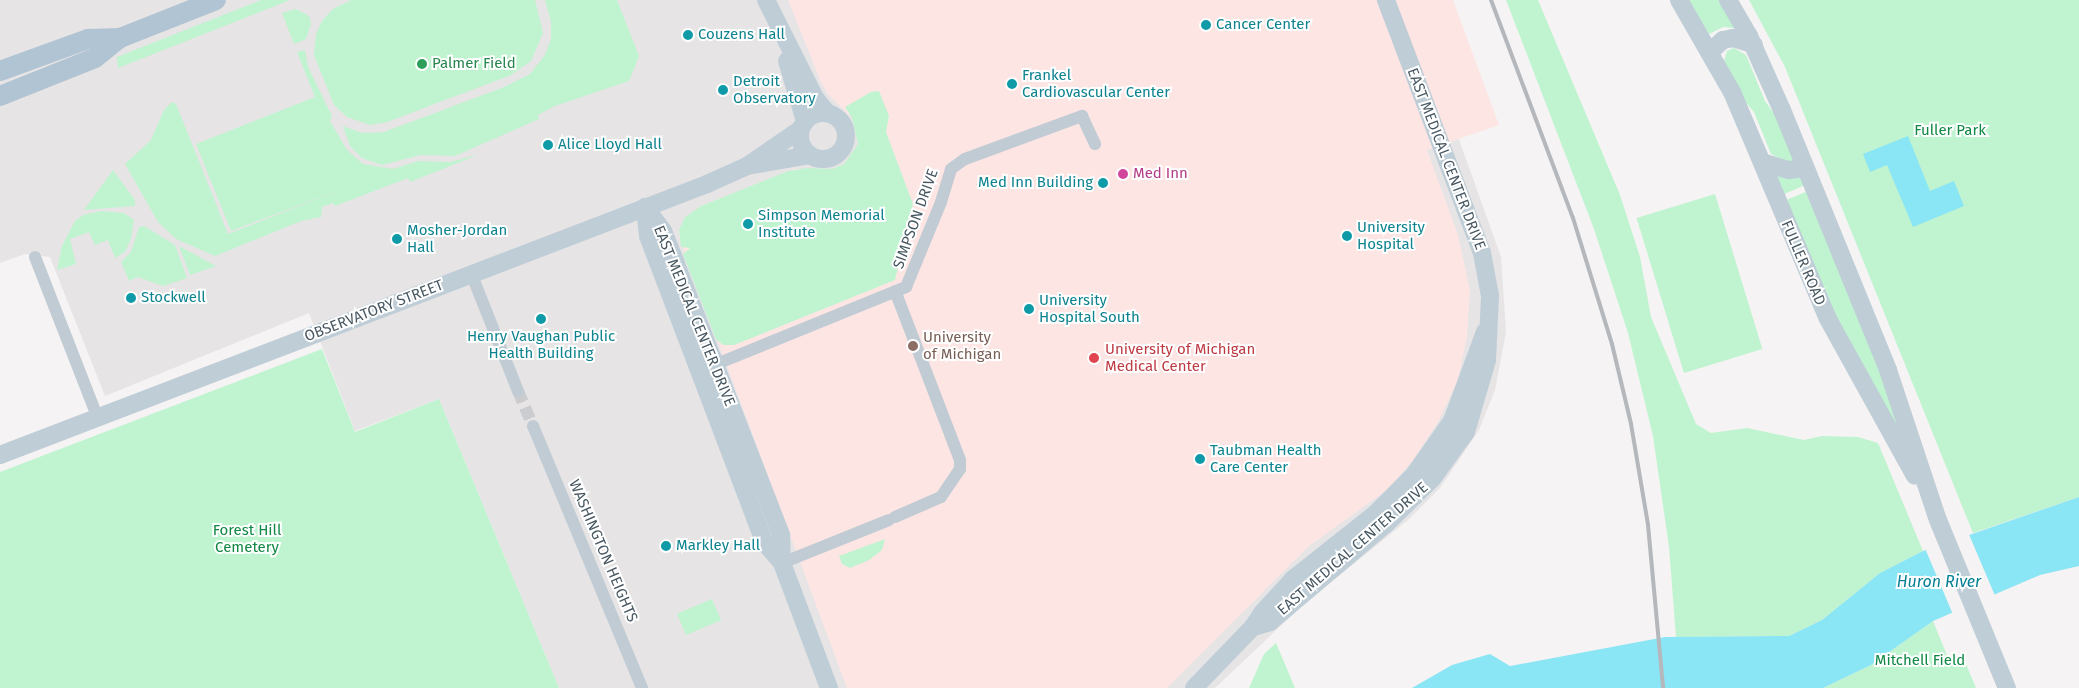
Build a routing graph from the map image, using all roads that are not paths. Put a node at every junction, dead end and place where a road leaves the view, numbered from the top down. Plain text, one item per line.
1 (216, 0) edge
2 (766, 0) edge
3 (1386, 0) edge
4 (1679, 0) edge
5 (1728, 0) edge
6 (775, 22) junction
7 (120, 38) junction
8 (1754, 45) junction
9 (1711, 51) junction
10 (0, 71) edge
11 (0, 96) edge
12 (827, 113) junction
13 (803, 125) junction
14 (1096, 144) dead end
15 (810, 155) junction
16 (1762, 162) junction
17 (747, 166) junction
18 (1805, 168) junction
19 (645, 207) junction
20 (36, 257) dead end
21 (471, 273) junction
22 (896, 291) junction
23 (707, 368) junction
24 (518, 392) tunnel mouth
25 (98, 419) junction
26 (533, 426) tunnel mouth
27 (0, 455) edge
28 (1938, 520) junction
29 (782, 563) junction
30 (642, 688) edge
31 (829, 688) edge
32 (1194, 688) edge
33 (2007, 688) edge

1 - 7 main road
2 - 6 street
3 - 32 street, EAST MEDICAL CENTER DRIVE
4 - 9 street, FULLER ROAD
5 - 8 street, FULLER ROAD
6 - 12 street
6 - 13 street
7 - 10 main road
7 - 11 main road
8 - 9 street
8 - 18 street, FULLER ROAD
9 - 16 street, FULLER ROAD
12 - 13 street
12 - 15 street
13 - 15 street
13 - 17 street, OBSERVATORY STREET
14 - 22 street, SIMPSON DRIVE
15 - 17 street, OBSERVATORY STREET
16 - 18 street
16 - 28 street, FULLER ROAD
17 - 19 street, OBSERVATORY STREET
18 - 28 street, FULLER ROAD
19 - 21 street, OBSERVATORY STREET
19 - 23 street, EAST MEDICAL CENTER DRIVE
20 - 25 street
21 - 24 street
21 - 25 street, OBSERVATORY STREET
22 - 23 street, SIMPSON DRIVE
22 - 29 street
23 - 29 street, EAST MEDICAL CENTER DRIVE
25 - 27 street, OBSERVATORY STREET
26 - 30 street, WASHINGTON HEIGHTS
28 - 33 street, FULLER ROAD
29 - 31 street, EAST MEDICAL CENTER DRIVE

